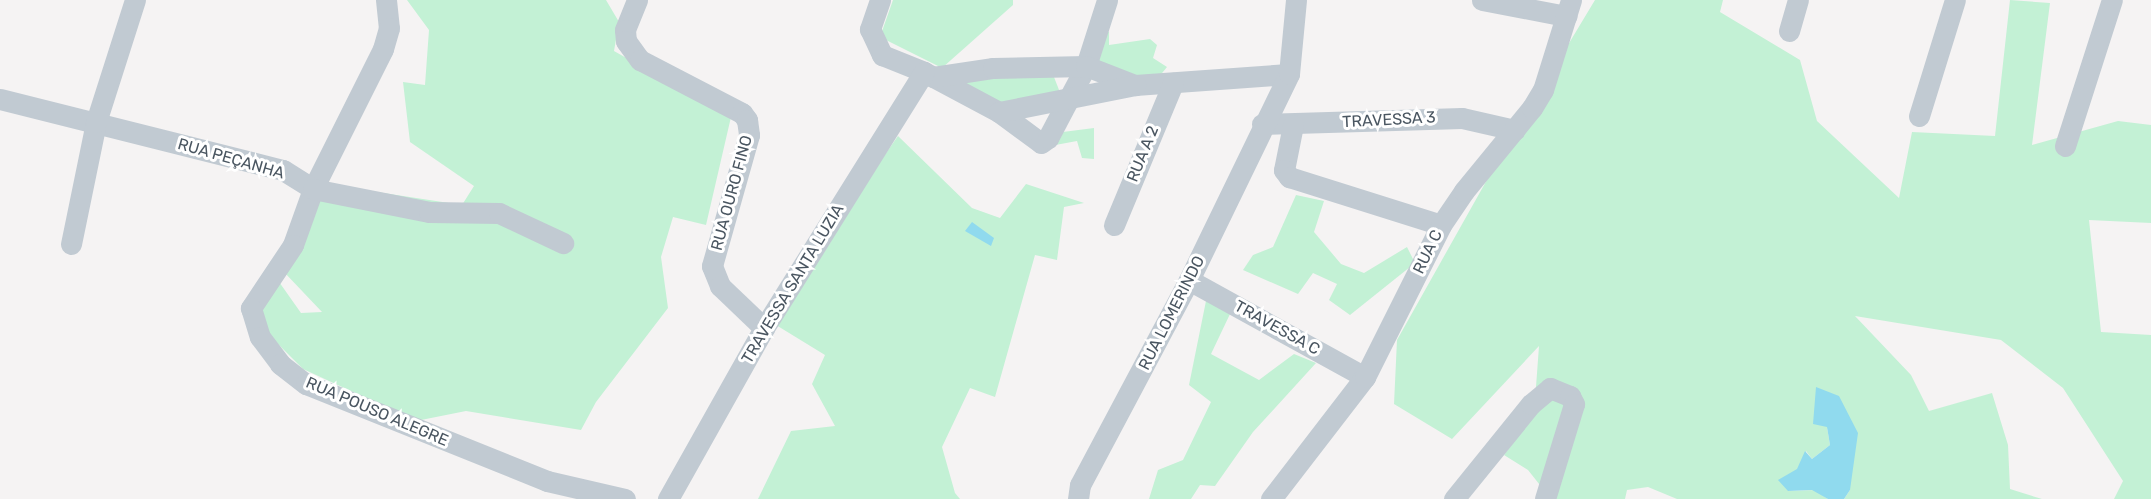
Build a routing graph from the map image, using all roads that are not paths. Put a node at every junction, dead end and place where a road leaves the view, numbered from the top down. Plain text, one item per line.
1 (135, 0) edge
2 (386, 0) edge
3 (637, 0) edge
4 (880, 0) edge
5 (1107, 0) edge
6 (1296, 0) edge
7 (1482, 0) edge
8 (1798, 0) edge
9 (1955, 0) edge
10 (2112, 0) edge
11 (1569, 8) edge
12 (1789, 31) dead end
13 (1086, 66) junction
14 (929, 75) junction
15 (1289, 75) junction
16 (1173, 83) junction
17 (1135, 85) junction
18 (0, 99) edge
19 (1068, 100) junction
20 (999, 112) junction
21 (1919, 116) dead end
22 (96, 122) junction
23 (1262, 124) junction
24 (1293, 125) junction
25 (1515, 130) junction
26 (2065, 146) dead end
27 (313, 189) junction
28 (1114, 225) dead end
29 (1441, 225) junction
30 (563, 243) dead end
31 (71, 244) dead end
32 (1189, 280) junction
33 (764, 328) junction
34 (1365, 377) junction
35 (625, 499) edge
36 (668, 499) edge
37 (1078, 499) edge
38 (1271, 499) edge
39 (1454, 499) edge
40 (1545, 499) edge

1 - 22 street
2 - 27 street, RUA POUSO ALEGRE
3 - 33 street, RUA OURO FINO
4 - 14 street
5 - 13 street
6 - 15 street
7 - 11 street
8 - 12 street
9 - 21 street
10 - 26 street
11 - 25 street, RUA C
13 - 14 street
13 - 17 street
13 - 19 street
14 - 20 street
14 - 33 street, TRAVESSA SANTA LUZIA
15 - 16 street
15 - 23 street, RUA LOMERINDO
16 - 17 street
16 - 28 street, RUA A 2
17 - 19 street
18 - 22 street, RUA PEÇANHA
19 - 20 street
19 - 20 street
22 - 27 street, RUA PEÇANHA
22 - 31 street
23 - 24 street, TRAVESSA 3
23 - 32 street, RUA LOMERINDO
24 - 25 street, TRAVESSA 3
24 - 29 street
25 - 29 street, RUA C
27 - 30 street, RUA PEÇANHA
27 - 35 street, RUA POUSO ALEGRE
29 - 34 street, RUA C
32 - 34 street, TRAVESSA C
32 - 37 street, RUA LOMERINDO
33 - 36 street, TRAVESSA SANTA LUZIA
34 - 38 street, RUA C
39 - 40 street

